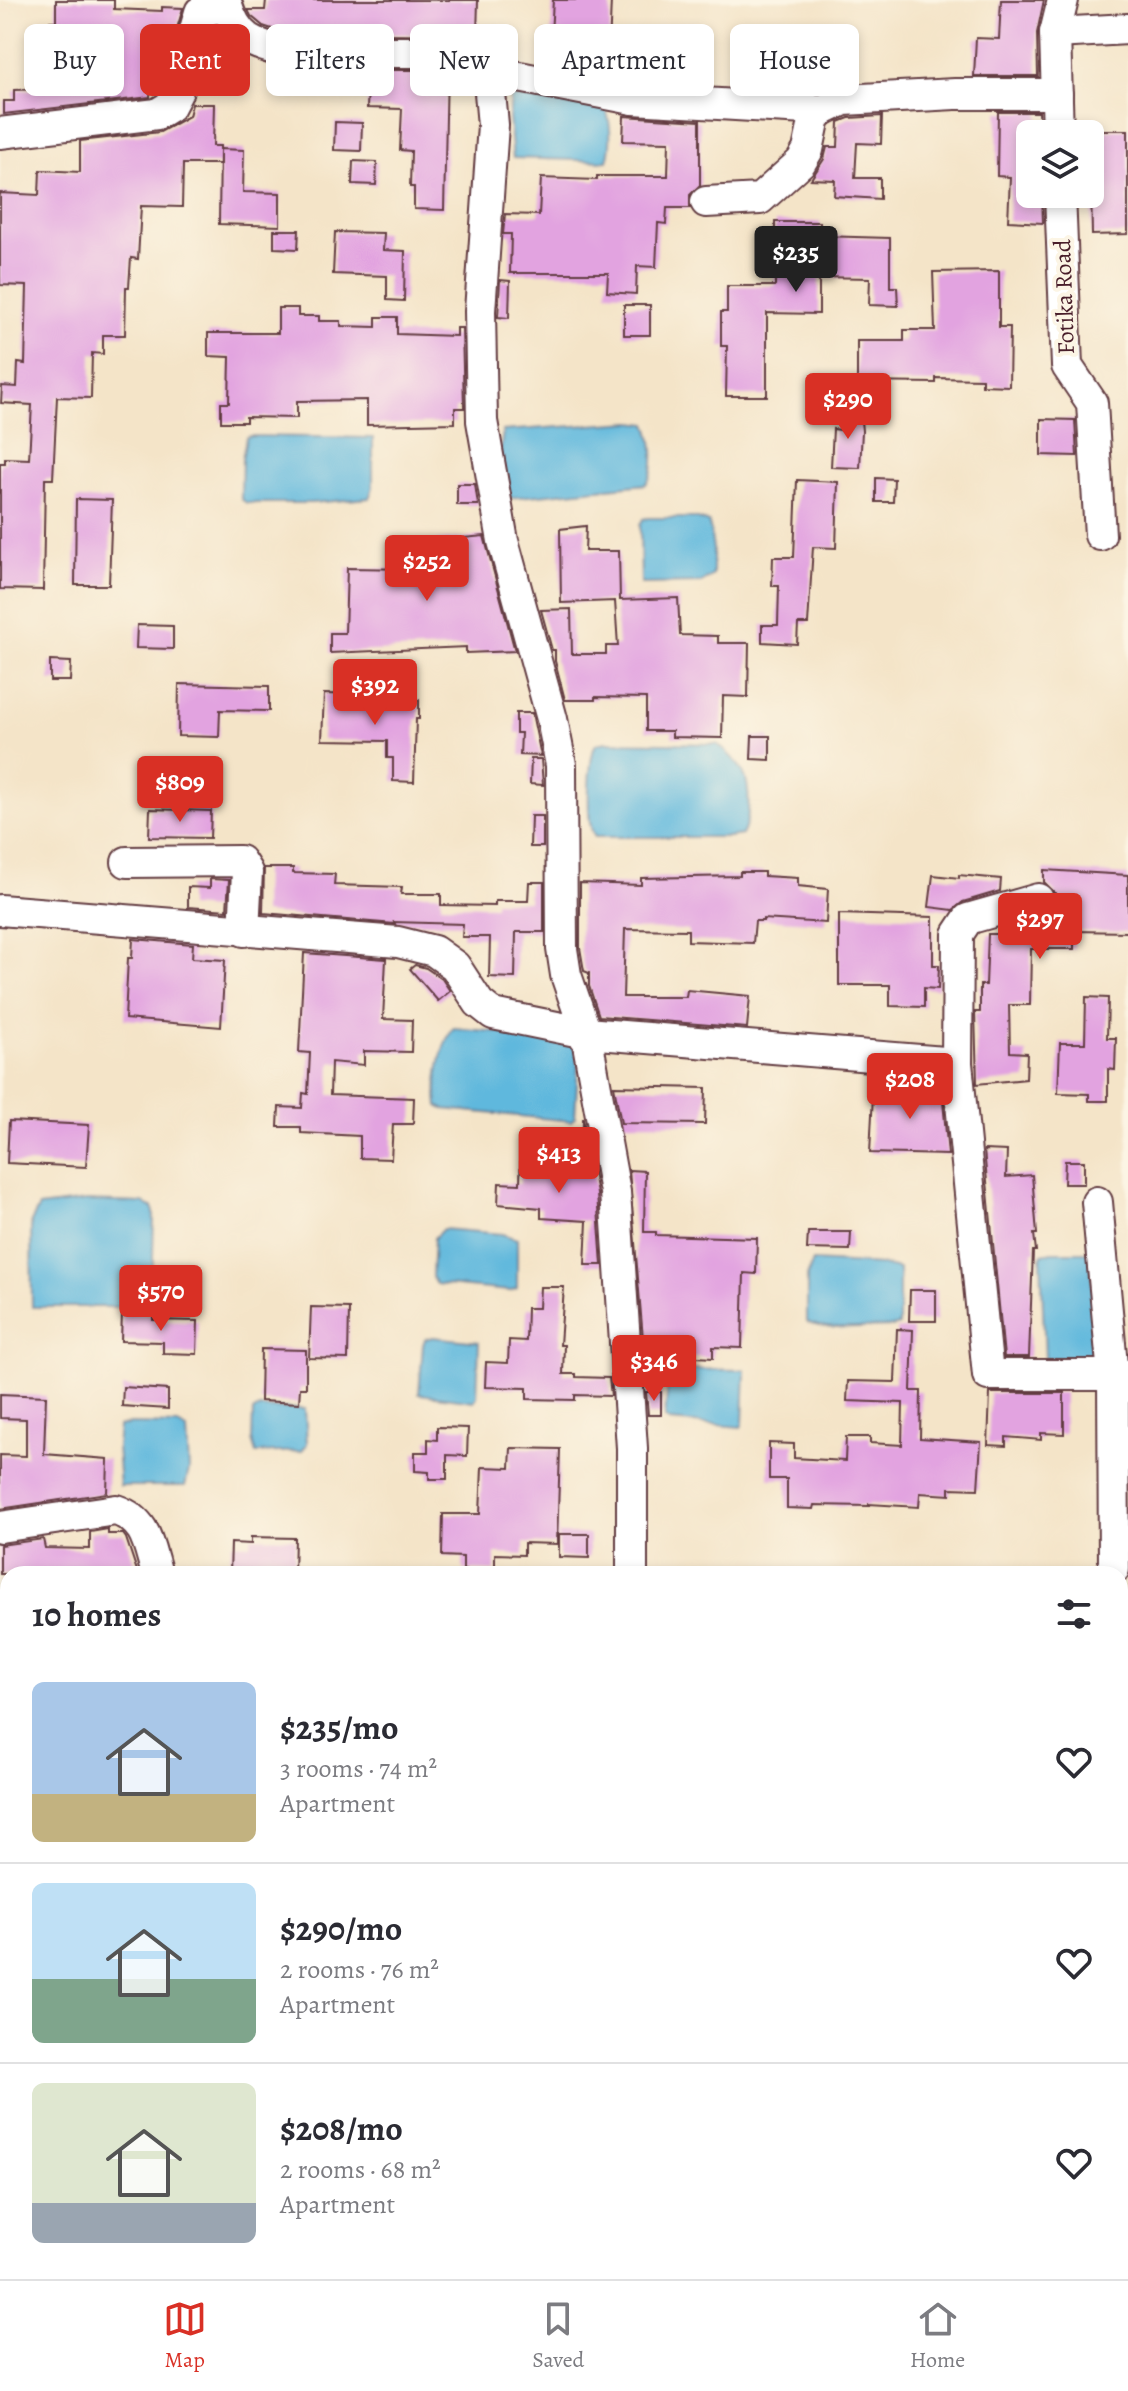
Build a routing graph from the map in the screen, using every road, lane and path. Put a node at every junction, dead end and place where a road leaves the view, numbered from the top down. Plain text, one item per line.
1 (1063, 0) edge
2 (227, 2) edge
3 (1128, 29) edge
4 (1055, 33) junction
5 (410, 52) edge
6 (518, 77) edge
7 (1057, 94) junction
8 (490, 96) edge
9 (823, 110) junction
10 (1058, 120) edge
11 (0, 133) edge
12 (706, 202) dead end
13 (1061, 208) edge
14 (1100, 535) dead end
15 (127, 862) dead end
16 (1038, 899) dead end
17 (0, 910) edge
18 (244, 931) junction
19 (586, 1033) junction
20 (957, 1063) junction
21 (1097, 1202) dead end
22 (1120, 1375) edge
23 (0, 1527) edge
24 (155, 1566) edge
25 (632, 1566) edge
26 (1114, 1566) edge

1 - 4 street
2 - 5 street
2 - 11 street
3 - 4 street
4 - 7 street
6 - 9 street
7 - 9 street
7 - 10 street
8 - 19 street
9 - 12 street
13 - 14 street, Fotika Road
15 - 18 street
16 - 20 street
17 - 18 street
18 - 19 street
19 - 20 street
19 - 25 street
20 - 22 street
21 - 22 street
22 - 26 street
23 - 24 street

